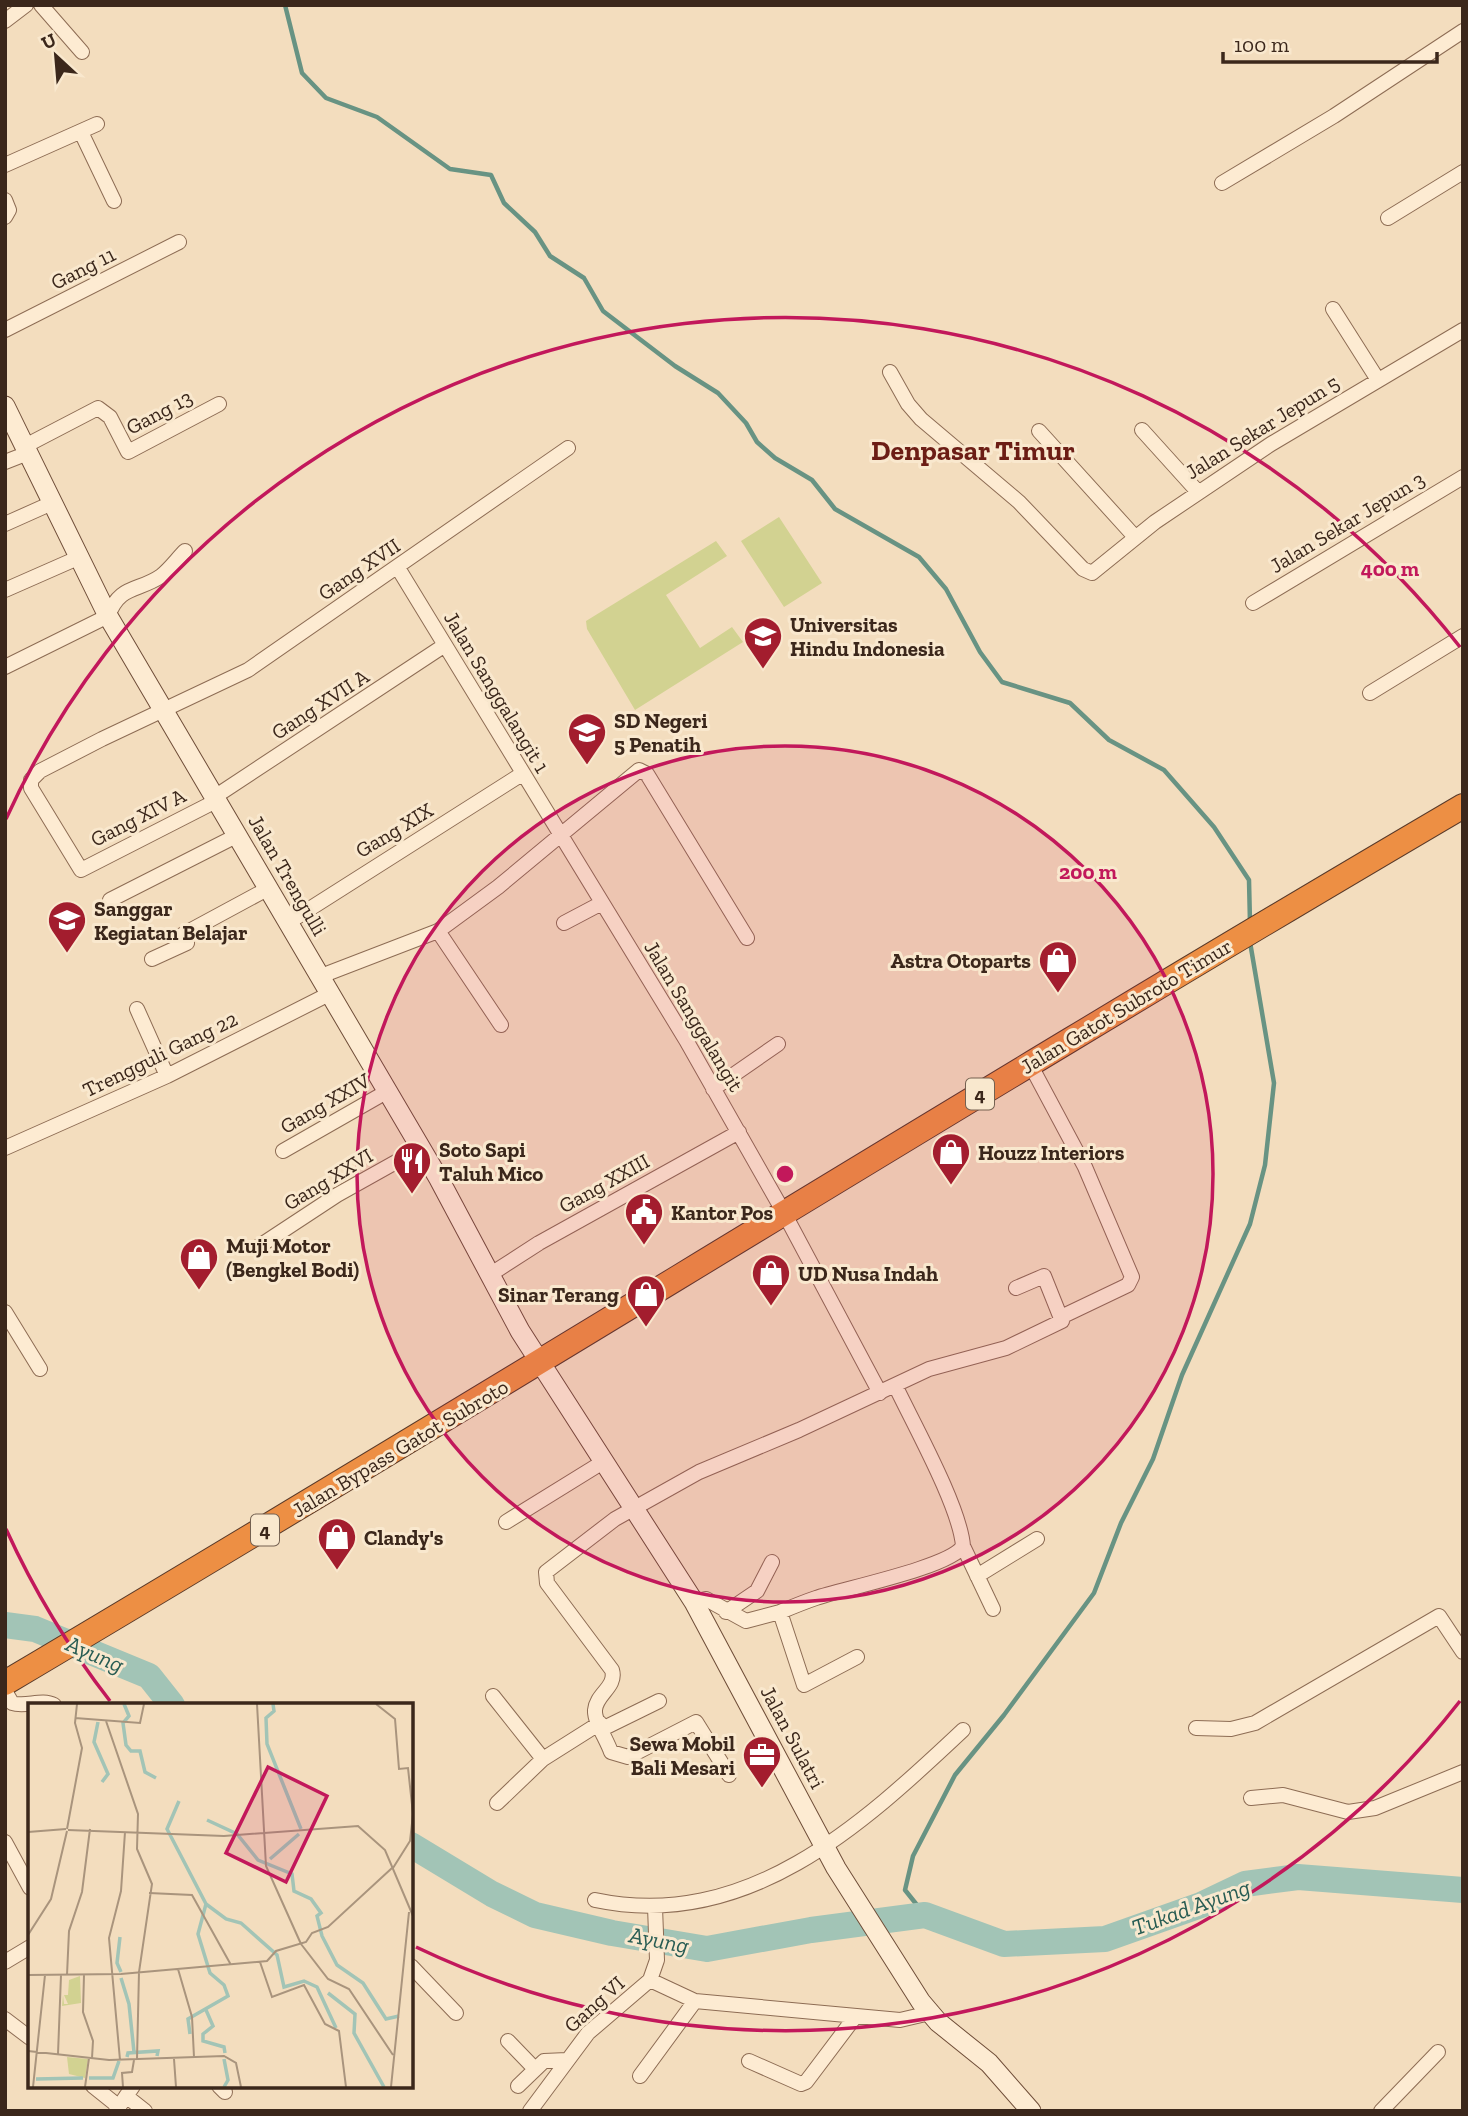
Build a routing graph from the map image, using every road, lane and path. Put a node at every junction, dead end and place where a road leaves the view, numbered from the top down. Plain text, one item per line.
1 (26, 5) edge
2 (41, 5) edge
3 (5, 21) edge
4 (1463, 31) edge
5 (82, 52) dead end
6 (97, 124) dead end
7 (81, 132) junction
8 (5, 165) edge
9 (1463, 172) edge
10 (1222, 183) dead end
11 (5, 200) edge
12 (114, 201) dead end
13 (5, 217) edge
14 (1388, 218) dead end
15 (179, 242) dead end
16 (1334, 309) dead end
17 (5, 330) edge
18 (1463, 330) edge
19 (890, 372) dead end
20 (1378, 380) junction
21 (219, 404) dead end
22 (5, 406) edge
23 (1142, 430) dead end
24 (1039, 431) dead end
25 (568, 448) dead end
26 (26, 450) junction
27 (5, 462) edge
28 (1463, 477) edge
29 (1198, 492) junction
30 (52, 503) junction
31 (5, 524) edge
32 (1135, 537) junction
33 (185, 551) dead end
34 (80, 557) junction
35 (398, 568) junction
36 (5, 590) edge
37 (1253, 603) dead end
38 (108, 616) junction
39 (1463, 636) edge
40 (445, 645) junction
41 (5, 667) edge
42 (1370, 693) dead end
43 (166, 710) junction
44 (522, 774) junction
45 (217, 798) junction
46 (1463, 806) edge
47 (238, 835) junction
48 (559, 838) junction
49 (269, 888) junction
50 (110, 900) dead end
51 (600, 904) junction
52 (289, 922) junction
53 (564, 923) dead end
54 (438, 931) junction
55 (747, 938) dead end
56 (152, 959) dead end
57 (326, 984) junction
58 (137, 1009) dead end
59 (501, 1025) dead end
60 (778, 1044) dead end
61 (1030, 1064) junction
62 (167, 1076) junction
63 (713, 1089) junction
64 (387, 1091) junction
65 (739, 1132) junction
66 (5, 1148) edge
67 (421, 1148) junction
68 (282, 1151) dead end
69 (785, 1215) junction
70 (258, 1247) dead end
71 (491, 1274) junction
72 (1016, 1288) dead end
73 (5, 1312) edge
74 (1061, 1317) junction
75 (540, 1362) junction
76 (40, 1369) dead end
77 (895, 1385) junction
78 (880, 1393) junction
79 (603, 1462) junction
80 (632, 1508) junction
81 (506, 1522) dead end
82 (1037, 1539) dead end
83 (962, 1546) junction
84 (772, 1562) dead end
85 (977, 1576) junction
86 (694, 1602) junction
87 (993, 1609) dead end
88 (726, 1612) junction
89 (780, 1612) junction
90 (1463, 1653) edge
91 (857, 1657) dead end
92 (7, 1684) edge
93 (493, 1696) dead end
94 (659, 1701) dead end
95 (28, 1704) edge
96 (601, 1726) junction
97 (1196, 1728) dead end
98 (963, 1730) dead end
99 (543, 1759) junction
100 (1463, 1772) edge
101 (729, 1775) dead end
102 (1251, 1798) dead end
103 (497, 1803) dead end
104 (5, 1842) edge
105 (827, 1846) junction
106 (28, 1884) edge
107 (595, 1900) dead end
108 (655, 1907) junction
109 (28, 1948) edge
110 (5, 1962) edge
111 (413, 1968) edge
112 (650, 1980) junction
113 (695, 2001) junction
114 (456, 2013) dead end
115 (930, 2013) junction
116 (855, 2017) junction
117 (5, 2019) edge
118 (28, 2036) edge
119 (508, 2041) dead end
120 (1438, 2052) dead end
121 (567, 2060) junction
122 (749, 2061) dead end
123 (535, 2069) junction
124 (640, 2076) dead end
125 (518, 2086) dead end
126 (97, 2088) edge
127 (123, 2100) edge
128 (145, 2111) edge
129 (530, 2111) edge
130 (1031, 2111) edge
131 (1381, 2111) edge

1 - 3 street
2 - 5 street
4 - 10 street
6 - 7 street
7 - 8 street
7 - 12 street
9 - 14 street
11 - 13 street
15 - 17 street, Gang 11
16 - 20 street
18 - 20 street, Jalan Sekar Jepun 5
19 - 32 street, Jalan Sekar Jepun 5
20 - 29 street, Jalan Sekar Jepun 5
21 - 26 street, Gang 13
22 - 26 main road, Jalan Trengulli
23 - 29 street
24 - 32 street
25 - 35 street, Gang XVII
26 - 27 street
26 - 30 main road, Jalan Trengulli
28 - 37 street, Jalan Sekar Jepun 3
29 - 32 street, Jalan Sekar Jepun 5
30 - 31 street
30 - 34 main road, Jalan Trengulli
33 - 38 street
34 - 36 street
34 - 38 main road, Jalan Trengulli
35 - 40 street, Jalan Sanggalangit 1
35 - 43 street, Gang XVII
38 - 41 street
38 - 43 main road, Jalan Trengulli
39 - 42 street
40 - 44 street, Jalan Sanggalangit 1
40 - 45 street, Gang XVII A
43 - 45 main road, Jalan Trengulli
43 - 45 street, Gang XIV A
44 - 48 street, Jalan Sanggalangit 1
44 - 52 street, Gang XIX
45 - 47 main road, Jalan Trengulli
46 - 61 highway, Jalan Gatot Subroto Timur / 4
47 - 49 main road, Jalan Trengulli
47 - 50 street
48 - 51 street, Jalan Sanggalangit
48 - 54 street
48 - 55 street
49 - 52 main road, Jalan Trengulli
49 - 56 street
51 - 53 street
51 - 63 street, Jalan Sanggalangit
52 - 57 main road, Jalan Trengulli
54 - 57 street
54 - 59 street
57 - 62 street, Trengguli Gang 22
57 - 64 main road, Jalan Trengulli
58 - 62 street
60 - 63 street
61 - 69 highway, Jalan Gatot Subroto Timur / 4
61 - 74 street
62 - 66 street, Trengguli Gang 22
63 - 65 street, Jalan Sanggalangit
64 - 67 main road, Jalan Trengulli
64 - 68 street, Gang XXIV
65 - 69 street, Jalan Sanggalangit
65 - 71 street, Gang XXIII
67 - 70 street, Gang XXVI
67 - 71 main road, Jalan Trengulli
69 - 75 highway, Jalan Gatot Subroto Timur / 4
69 - 78 street, Jalan Sanggalangit
71 - 75 main road, Jalan Trengulli
72 - 74 street
73 - 76 street
74 - 77 street
75 - 79 main road, Jalan Sulatri
75 - 92 highway, Jalan Bypass Gatot Subroto / 4
77 - 78 street
77 - 83 street
78 - 80 street
79 - 80 main road, Jalan Sulatri
79 - 81 street
80 - 86 main road, Jalan Sulatri
80 - 96 street
82 - 85 street
83 - 85 street
83 - 89 street
84 - 88 street
85 - 87 street
86 - 88 street
86 - 105 main road, Jalan Sulatri
88 - 89 street
89 - 91 street
90 - 97 street
92 - 95 street
93 - 99 street
94 - 96 street
96 - 99 street
96 - 101 street
98 - 105 street
99 - 103 street
100 - 102 street
104 - 106 street
105 - 108 street
105 - 115 main road, Jalan Sulatri
107 - 108 street
108 - 112 street, Gang VI
109 - 110 street
111 - 114 street
112 - 113 street
112 - 121 street, Gang VI
113 - 116 street
113 - 124 street
115 - 116 street
115 - 130 main road, Jalan Sulatri
116 - 122 street
117 - 118 street
119 - 123 street
120 - 131 street
121 - 123 street
121 - 129 street, Gang VI
123 - 125 street
126 - 127 street
127 - 128 street

